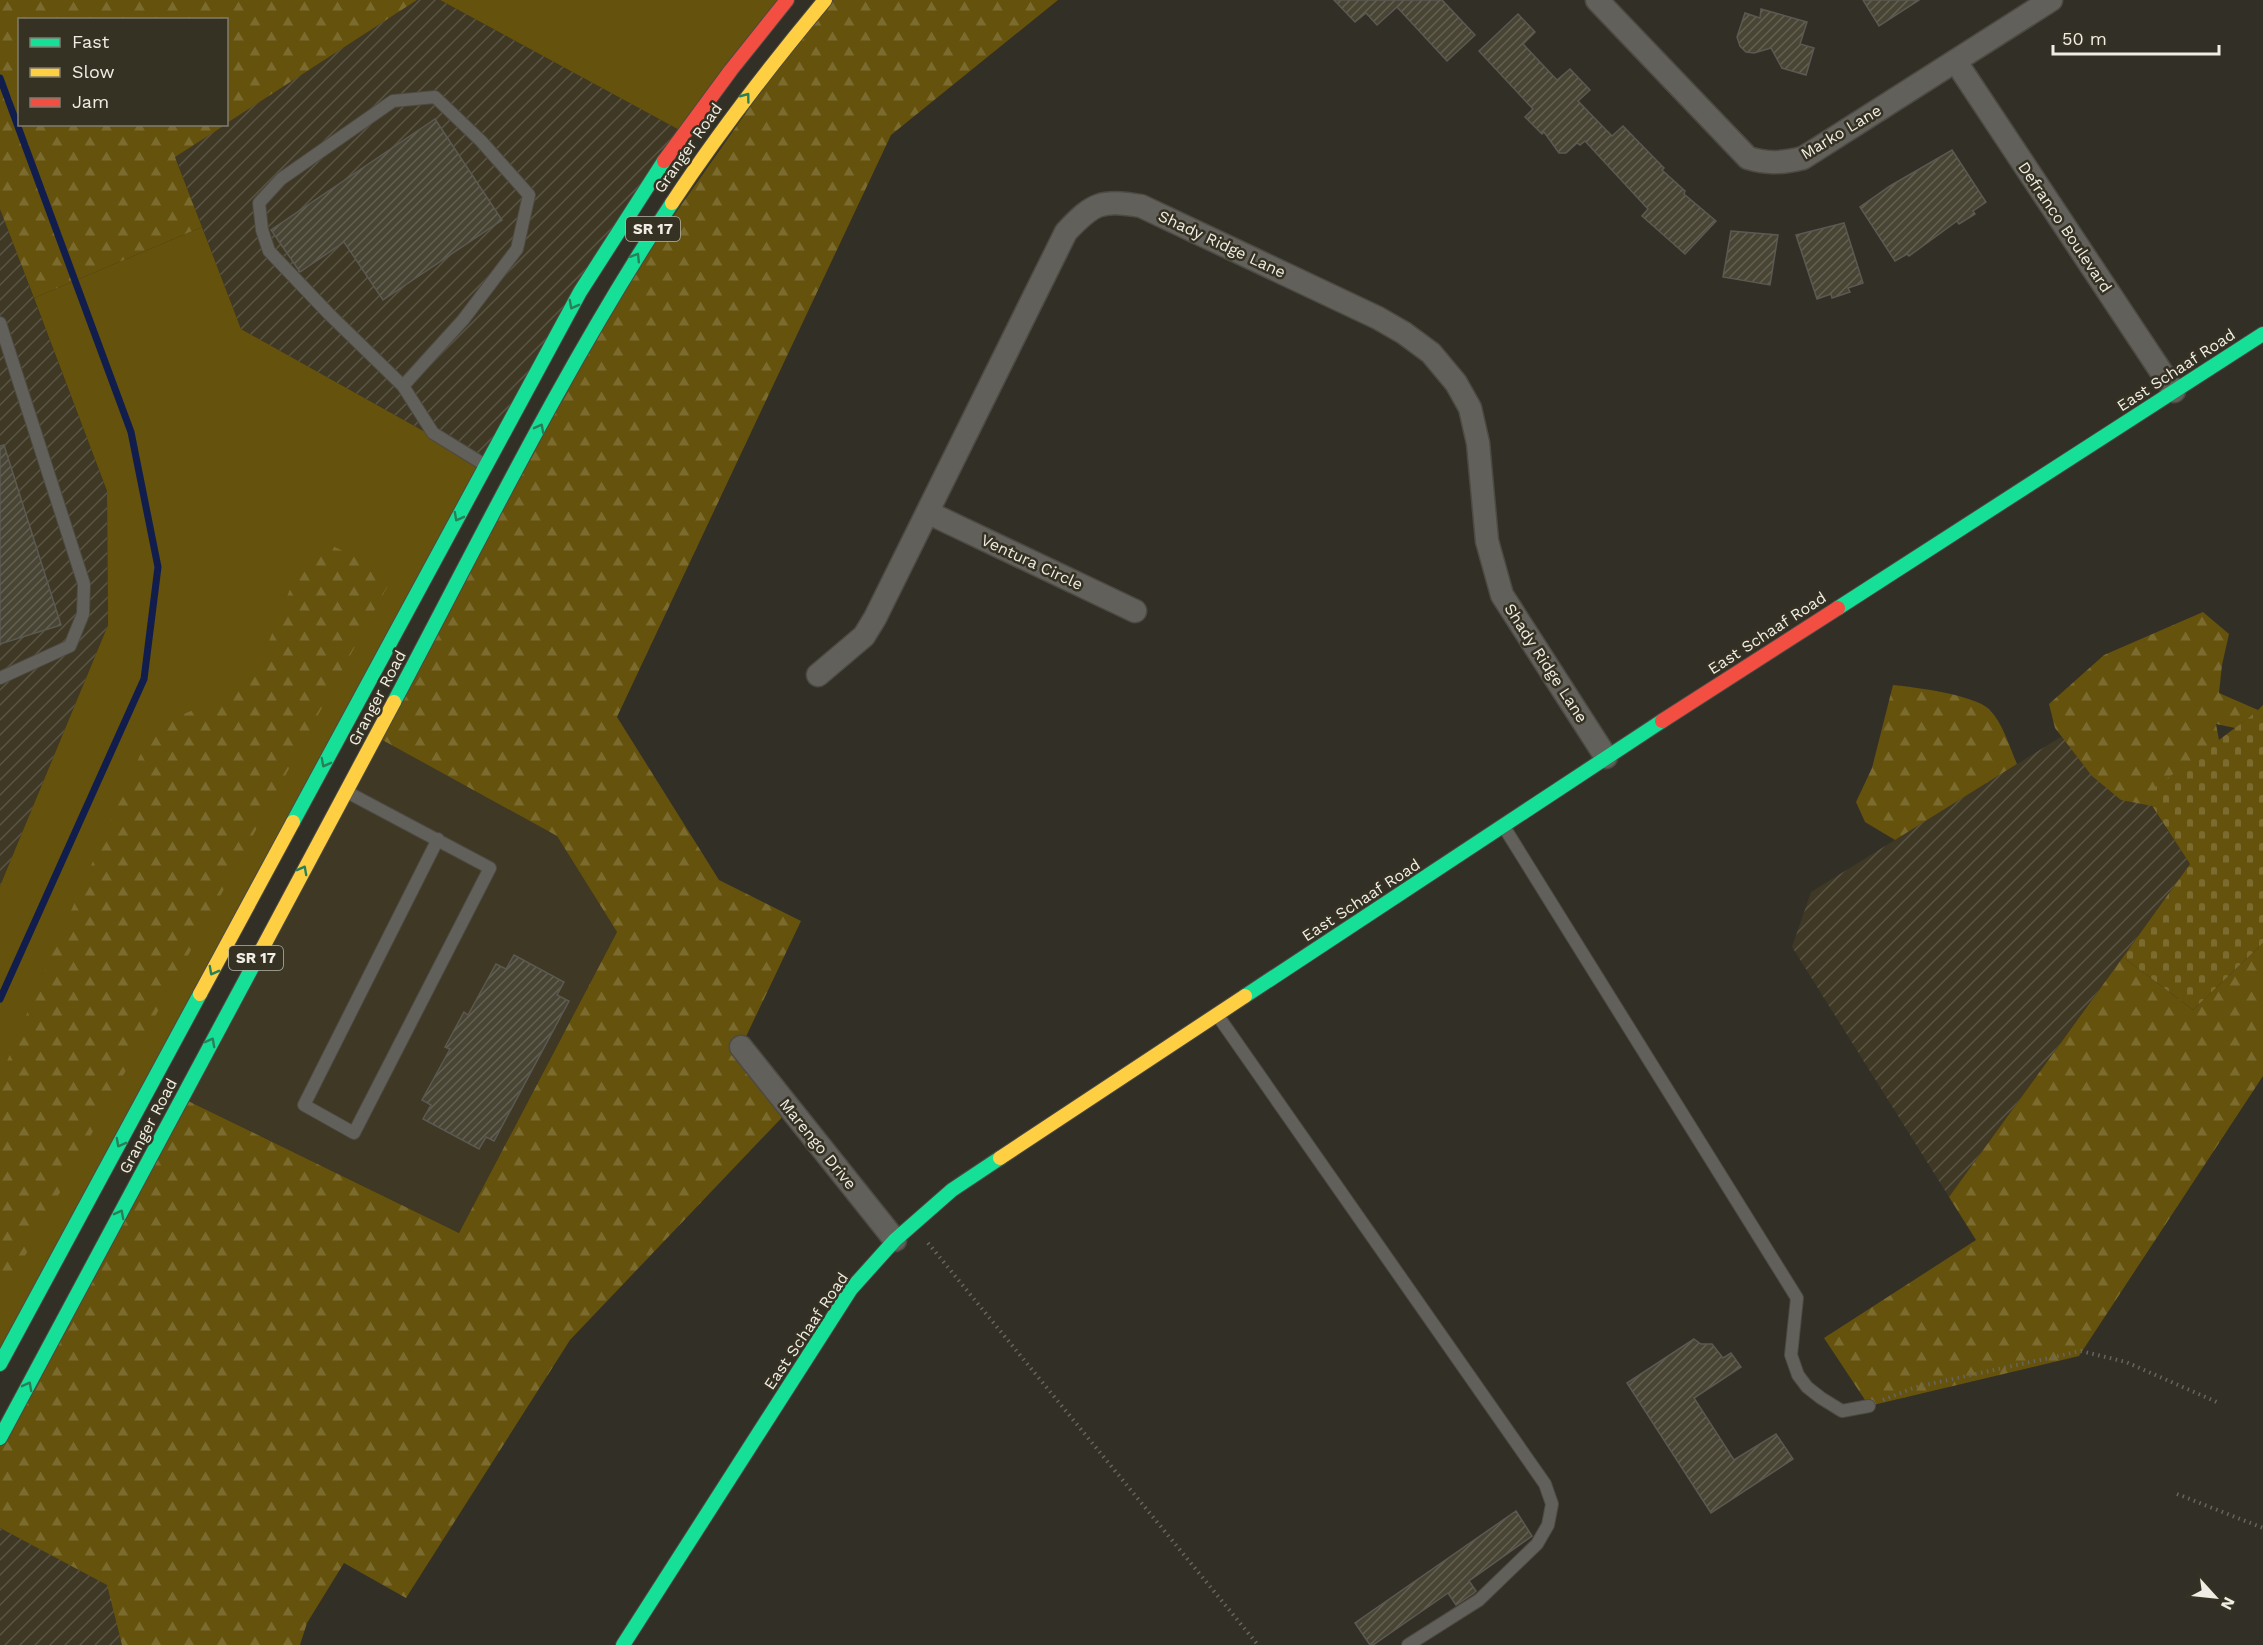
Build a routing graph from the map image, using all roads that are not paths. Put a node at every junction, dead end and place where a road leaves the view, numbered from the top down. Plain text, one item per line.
1 (787, 0) edge
2 (825, 0) edge
3 (1597, 0) edge
4 (2051, 0) edge
5 (1956, 62) junction
6 (0, 323) edge
7 (2263, 334) edge
8 (403, 386) junction
9 (2174, 391) junction
10 (486, 466) junction
11 (513, 479) junction
12 (929, 513) junction
13 (1135, 611) dead end
14 (818, 675) dead end
15 (0, 678) edge
16 (1606, 757) junction
17 (345, 791) junction
18 (1503, 826) junction
19 (438, 839) junction
20 (1218, 1015) junction
21 (741, 1047) dead end
22 (895, 1240) junction
23 (0, 1364) edge
24 (1869, 1406) road end
25 (0, 1438) edge
26 (622, 1645) edge
27 (1408, 1645) edge

1 -> 10 main road, Granger Road / SR 17
11 -> 2 main road, Granger Road / SR 17
3 - 5 street, Marko Lane
4 - 5 street, Marko Lane
5 - 9 street, Defranco Boulevard
6 - 15 lane
7 - 9 main road, East Schaaf Road
8 - 8 lane
8 - 10 lane
9 - 16 main road, East Schaaf Road
10 - 11 main road
10 -> 23 main road, Granger Road / SR 17
11 - 17 main road, Granger Road / SR 17
12 - 13 street, Ventura Circle
12 - 14 street, Shady Ridge Lane
12 - 16 street, Shady Ridge Lane
16 - 18 main road, East Schaaf Road
17 - 19 lane
25 -> 17 main road, Granger Road / SR 17
18 - 20 main road, East Schaaf Road
18 - 24 lane
19 - 19 lane
20 - 22 main road, East Schaaf Road
20 - 27 lane
21 - 22 street, Marengo Drive
22 - 26 main road, East Schaaf Road

